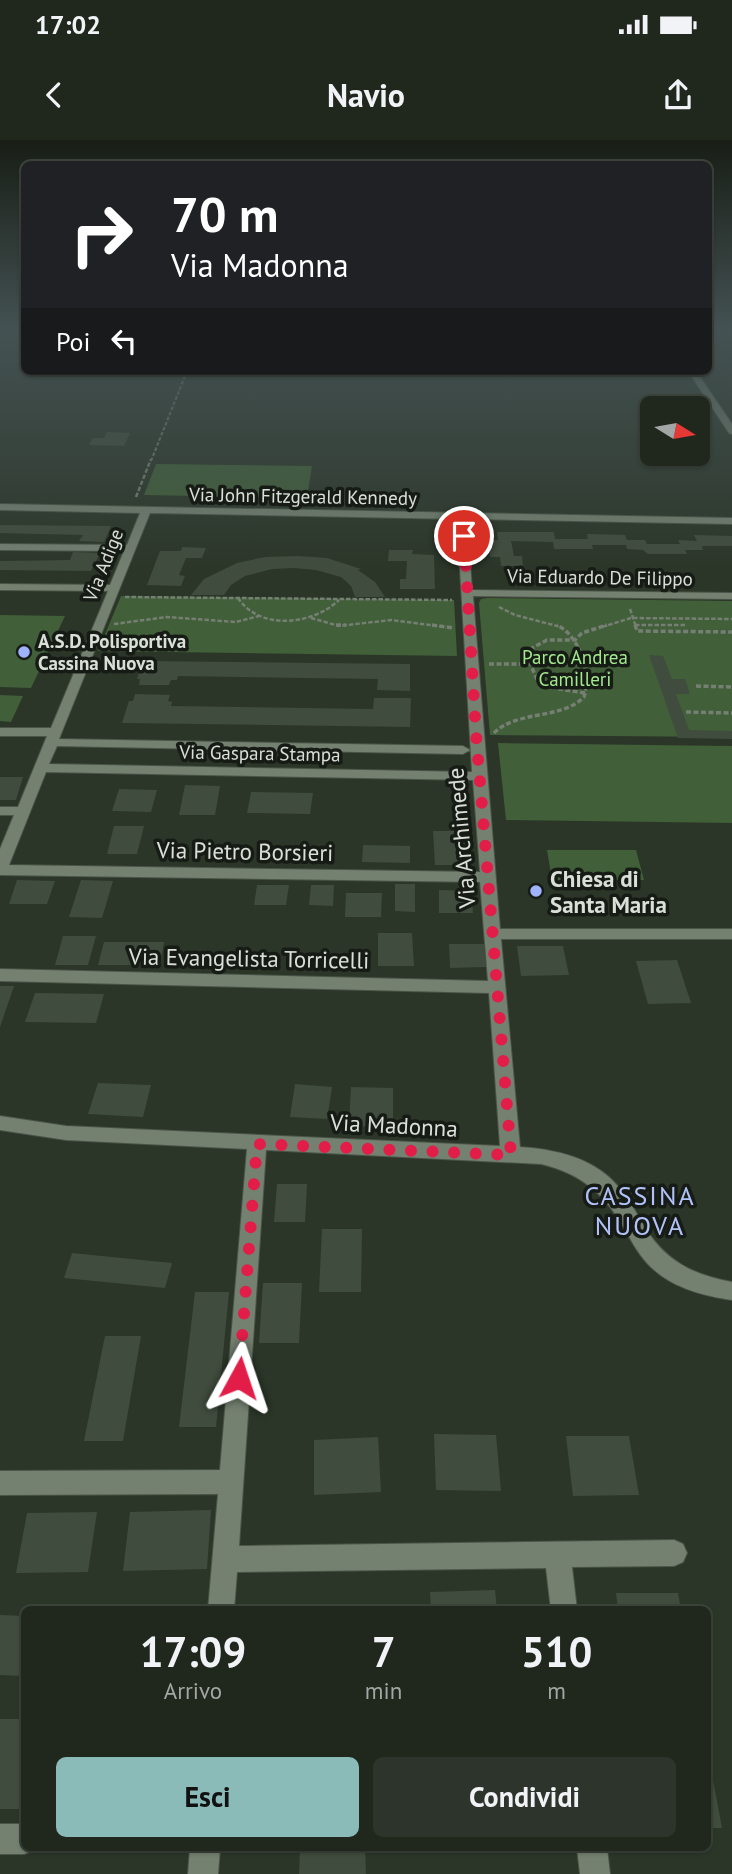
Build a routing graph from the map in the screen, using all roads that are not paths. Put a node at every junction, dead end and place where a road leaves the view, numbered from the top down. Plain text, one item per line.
1 (718, 410) edge
2 (732, 431) edge
3 (0, 508) edge
4 (146, 511) junction
5 (462, 516) junction
6 (732, 521) edge
7 (0, 547) edge
8 (131, 548) junction
9 (0, 587) edge
10 (112, 592) junction
11 (732, 596) edge
12 (467, 597) junction
13 (0, 732) edge
14 (58, 738) junction
15 (265, 748) junction
16 (463, 750) dead end
17 (40, 768) junction
18 (259, 772) junction
19 (480, 776) junction
20 (0, 811) edge
21 (22, 811) junction
22 (0, 869) edge
23 (489, 877) junction
24 (494, 934) junction
25 (732, 934) edge
26 (0, 975) edge
27 (497, 987) junction
28 (0, 1123) edge
29 (257, 1144) junction
30 (511, 1155) junction
31 (732, 1291) edge
32 (231, 1482) junction
33 (0, 1483) edge
34 (674, 1553) dead end
35 (557, 1555) junction
36 (224, 1559) junction
37 (221, 1606) edge
38 (563, 1606) edge
39 (0, 1839) edge
40 (21, 1839) edge
41 (205, 1851) edge
42 (592, 1851) edge
43 (203, 1874) edge
44 (595, 1874) edge

1 - 2 street
3 - 4 street, Via John Fitzgerald Kennedy
4 - 5 street, Via John Fitzgerald Kennedy
4 - 8 street, Via Adige
5 - 6 street, Via John Fitzgerald Kennedy
5 - 12 street, Via Archimede
7 - 8 street
8 - 10 street, Via Adige
9 - 10 street
10 - 14 street, Via Adige
11 - 12 street, Via Eduardo De Filippo
12 - 19 street, Via Archimede
13 - 14 street
14 - 15 street
14 - 17 street, Via Adige
15 - 16 street
15 - 18 street
17 - 18 street, Via Gaspara Stampa
17 - 21 street, Via Adige
18 - 19 street, Via Gaspara Stampa
19 - 23 street, Via Archimede
20 - 21 street
21 - 22 street, Via Adige
22 - 23 street, Via Pietro Borsieri
23 - 24 street, Via Archimede
24 - 25 street
24 - 27 street, Via Archimede
26 - 27 street, Via Evangelista Torricelli
27 - 30 street, Via Archimede
28 - 29 street, Via Madonna
29 - 30 street, Via Madonna
29 - 32 street
30 - 31 street, Via Madonna
32 - 33 street
32 - 36 street
34 - 35 street
35 - 36 street
35 - 38 street
36 - 37 street
39 - 40 street
41 - 43 street
42 - 44 street

